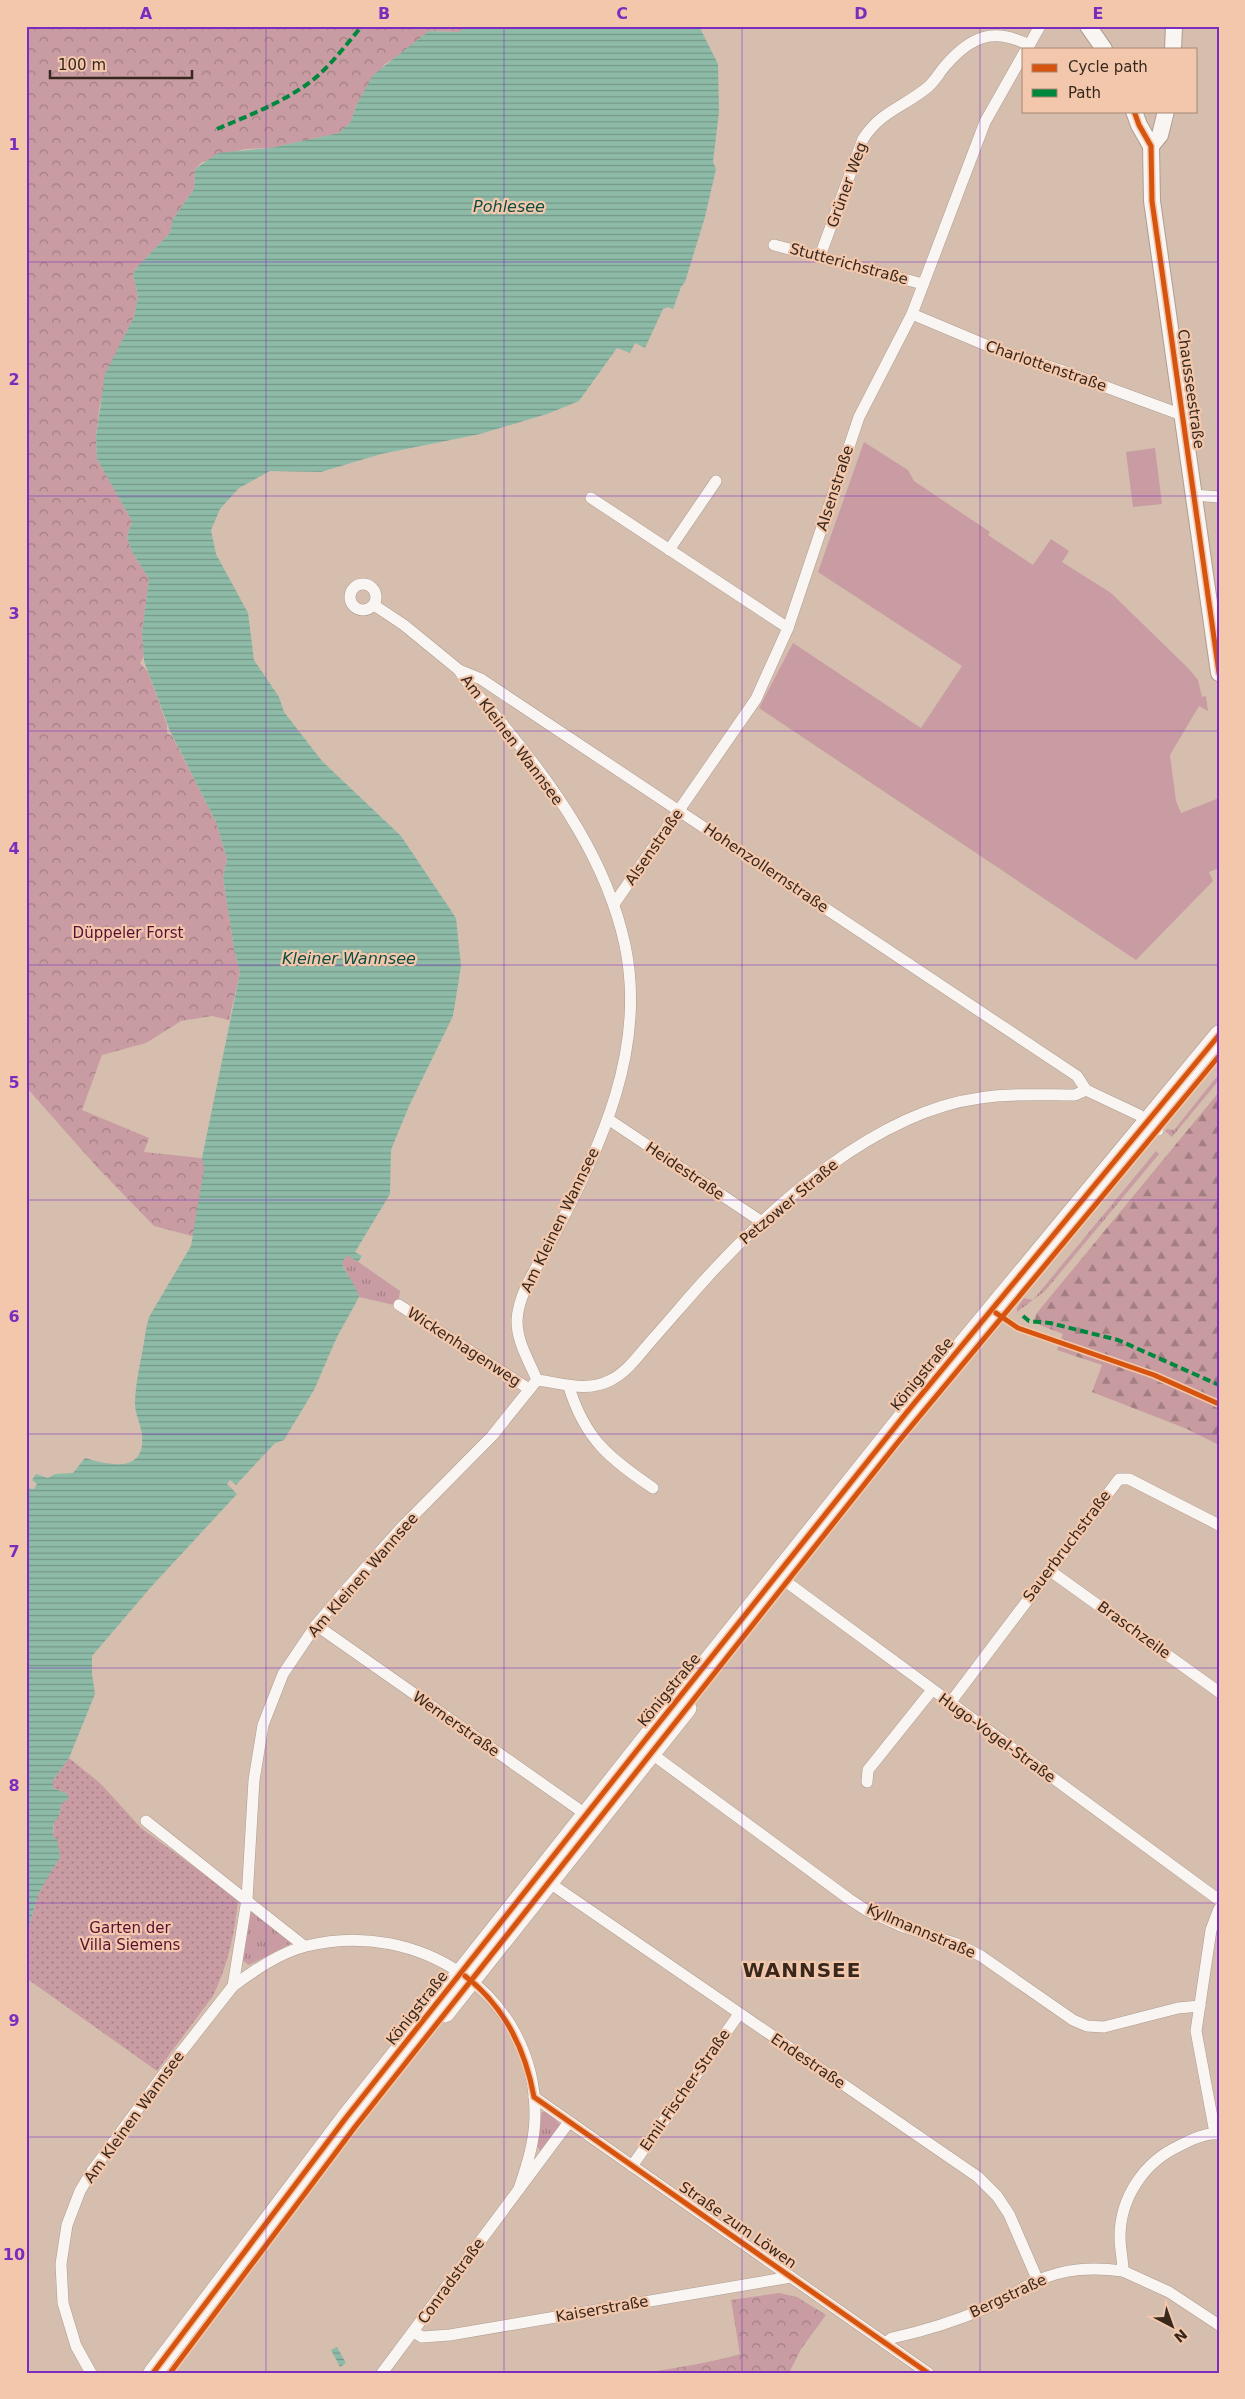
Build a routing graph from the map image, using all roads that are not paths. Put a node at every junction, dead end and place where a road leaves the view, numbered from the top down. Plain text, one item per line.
1 (1040, 26) edge
2 (1088, 26) edge
3 (1174, 26) edge
4 (1024, 48) edge
5 (1027, 48) edge
6 (1103, 48) edge
7 (1173, 48) edge
8 (1022, 56) edge
9 (1134, 112) edge
10 (1166, 112) edge
11 (1152, 146) junction
12 (774, 244) dead end
13 (820, 256) junction
14 (923, 284) junction
15 (912, 314) junction
16 (1182, 415) junction
17 (716, 481) dead end
18 (1193, 494) junction
19 (1219, 497) edge
20 (591, 498) dead end
21 (670, 550) junction
22 (374, 605) dead end
23 (788, 628) junction
24 (460, 670) junction
25 (1219, 673) edge
26 (680, 810) junction
27 (614, 904) junction
28 (1219, 1035) edge
29 (1219, 1056) edge
30 (1086, 1090) junction
31 (608, 1119) junction
32 (1153, 1126) junction
33 (762, 1222) junction
34 (399, 1305) dead end
35 (533, 1385) junction
36 (569, 1387) junction
37 (653, 1488) dead end
38 (1219, 1525) edge
39 (1050, 1570) junction
40 (781, 1579) junction
41 (316, 1625) junction
42 (932, 1690) junction
43 (1219, 1692) edge
44 (950, 1703) junction
45 (646, 1749) junction
46 (867, 1782) dead end
47 (591, 1819) junction
48 (146, 1821) dead end
49 (544, 1879) junction
50 (247, 1899) junction
51 (1219, 1900) edge
52 (1219, 1909) edge
53 (304, 1946) junction
54 (466, 1977) junction
55 (233, 1986) junction
56 (1200, 2006) junction
57 (739, 2014) junction
58 (534, 2097) junction
59 (569, 2122) junction
60 (1217, 2133) edge
61 (632, 2166) junction
62 (519, 2189) junction
63 (1123, 2271) junction
64 (792, 2278) junction
65 (1038, 2281) junction
66 (1219, 2324) edge
67 (414, 2332) junction
68 (885, 2342) junction
69 (91, 2373) edge
70 (153, 2373) edge
71 (170, 2373) edge
72 (382, 2373) edge
73 (928, 2373) edge

1 - 5 street, Alsenstraße
2 - 6 street
3 - 7 street
4 - 13 street, Grüner Weg
8 - 14 street, Alsenstraße
9 - 11 street
10 - 11 street
11 - 16 street, Chausseestraße
12 - 13 street, Stutterichstraße
13 - 14 street, Stutterichstraße
14 - 15 street, Alsenstraße
15 - 16 street, Charlottenstraße
15 - 23 street, Alsenstraße
16 - 18 street, Chausseestraße
17 - 21 street
18 - 19 street
18 - 25 street, Chausseestraße
20 - 21 street
21 - 23 street
22 - 24 street, Hohenzollernstraße
23 - 26 street, Alsenstraße
24 - 26 street, Hohenzollernstraße
24 - 27 street, Am Kleinen Wannsee
26 - 27 street, Alsenstraße
26 - 30 street, Hohenzollernstraße
27 - 31 street, Am Kleinen Wannsee
28 - 32 main road, Königstraße
29 - 32 main road, Königstraße
30 - 32 street, Hohenzollernstraße
30 - 33 street, Petzower Straße
31 - 33 street, Heidestraße
31 - 35 street, Am Kleinen Wannsee
32 - 40 main road, Königstraße
33 - 36 street, Petzower Straße
34 - 35 street, Wickenhagenweg
35 - 36 street, Petzower Straße
35 - 41 street, Am Kleinen Wannsee
36 - 37 street
38 - 39 street, Sauerbruchstraße
39 - 43 street, Braschzeile
39 - 44 street, Sauerbruchstraße
40 - 42 street, Hugo-Vogel-Straße
40 - 45 main road, Königstraße
41 - 47 street, Wernerstraße
41 - 50 street, Am Kleinen Wannsee
42 - 44 street, Hugo-Vogel-Straße
42 - 46 street
44 - 51 street, Hugo-Vogel-Straße
45 - 47 main road, Königstraße
45 - 56 street, Kyllmannstraße
47 - 49 main road, Königstraße
48 - 50 street
49 - 54 main road, Königstraße
49 - 57 street, Endestraße
50 - 53 street
50 - 55 street, Am Kleinen Wannsee
52 - 56 street
53 - 54 street, Conradstraße
53 - 55 street, Conradstraße
54 - 58 street, Conradstraße
54 - 70 main road, Königstraße
54 - 71 main road, Königstraße
55 - 69 street, Am Kleinen Wannsee
56 - 60 street
57 - 61 street, Emil-Fischer-Straße
57 - 65 street, Endestraße
58 - 59 street, Straße zum Löwen
58 - 62 street, Conradstraße
59 - 61 street, Straße zum Löwen
59 - 62 street, Conradstraße
60 - 63 street
61 - 64 street, Straße zum Löwen
62 - 67 street, Conradstraße
63 - 65 street, Bergstraße
63 - 66 street
64 - 67 street, Kaiserstraße
64 - 68 street, Straße zum Löwen
65 - 68 street, Bergstraße
67 - 72 street, Conradstraße
68 - 73 street, Straße zum Löwen

